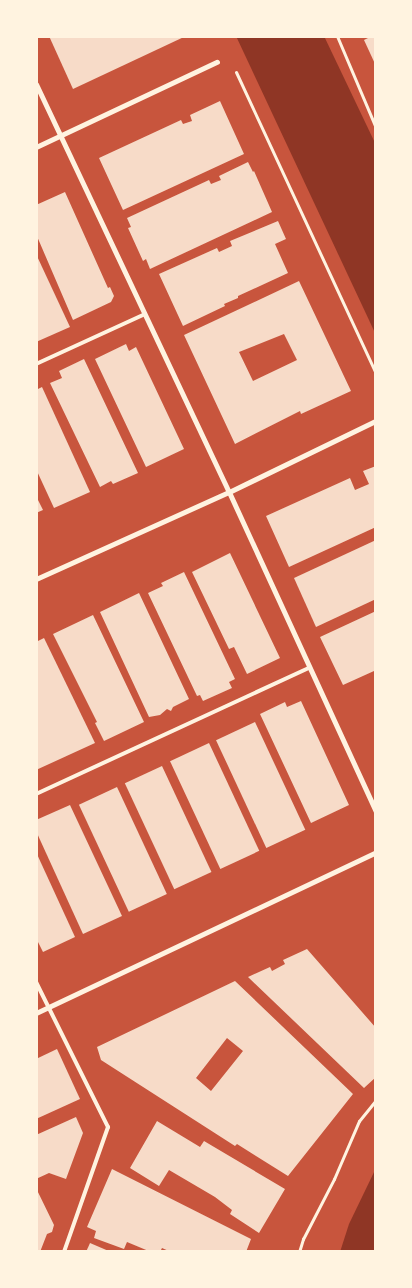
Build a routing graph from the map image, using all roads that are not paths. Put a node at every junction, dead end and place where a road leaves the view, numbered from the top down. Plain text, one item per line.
1 (218, 62) dead end
2 (36, 84) edge
3 (61, 136) junction
4 (36, 147) edge
5 (145, 314) junction
6 (36, 364) edge
7 (376, 421) edge
8 (229, 492) junction
9 (36, 579) edge
10 (309, 668) junction
11 (36, 794) edge
12 (376, 811) edge
13 (376, 852) edge
14 (36, 982) edge
15 (49, 1007) junction
16 (36, 1013) edge
17 (64, 1252) edge

1 - 3 street
2 - 3 street
3 - 4 street
3 - 5 street
5 - 6 lane
5 - 8 street
7 - 8 street
8 - 9 street
8 - 10 street
10 - 11 lane
10 - 12 street
13 - 15 street
14 - 15 lane
15 - 16 street
15 - 17 lane

